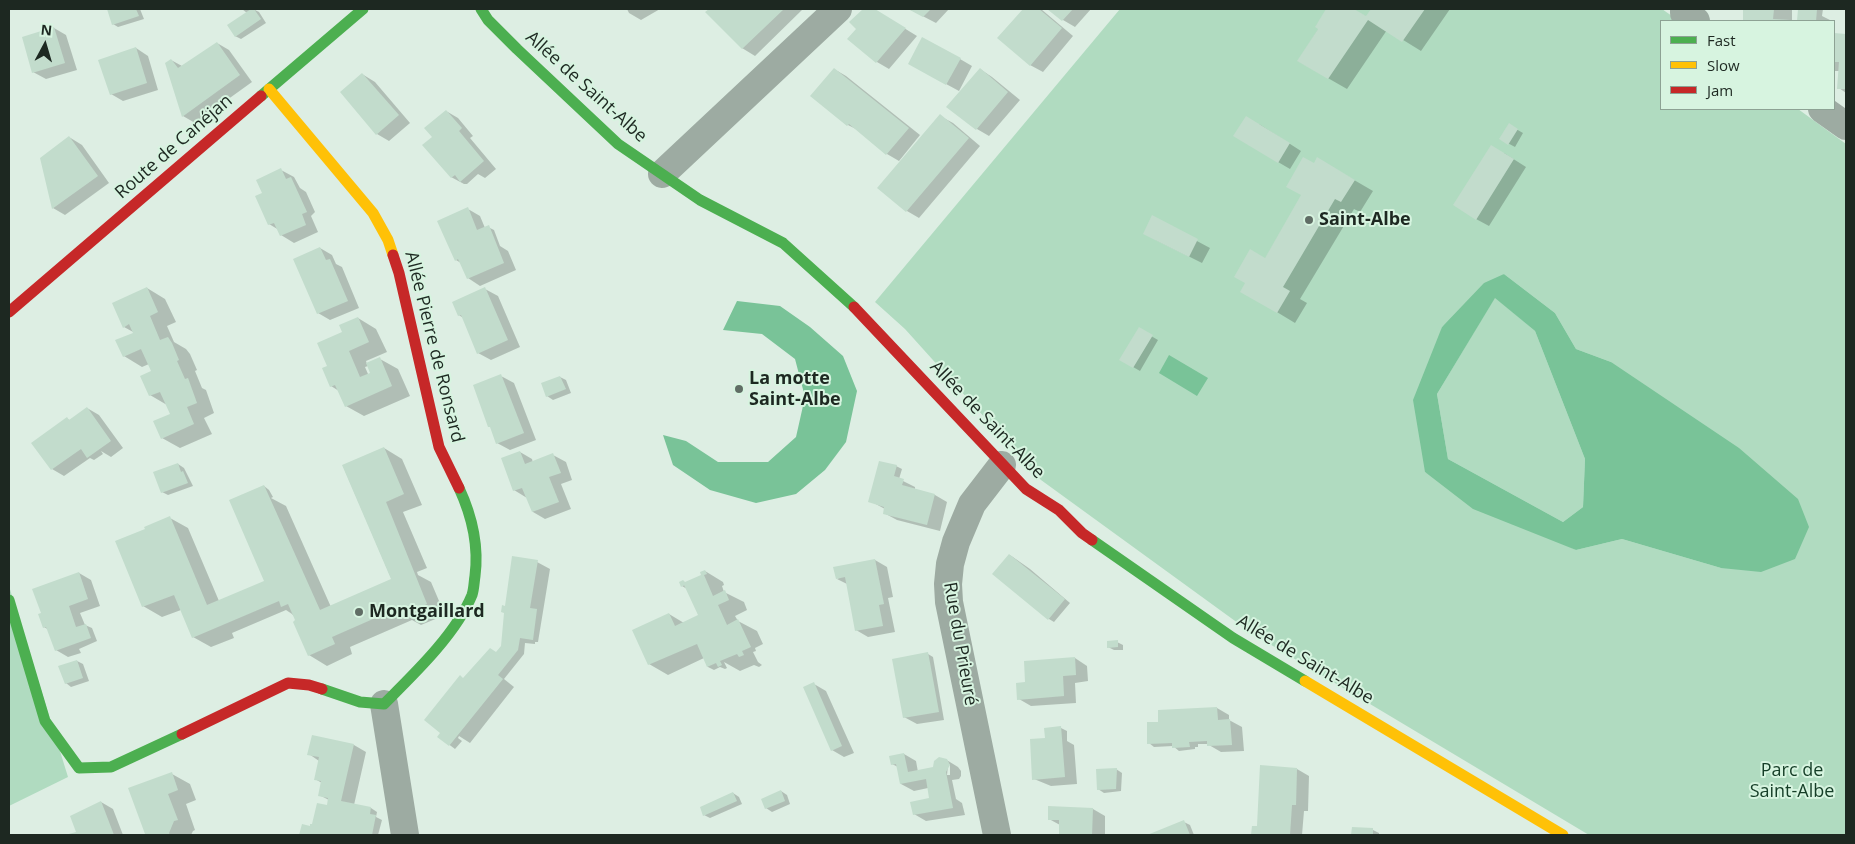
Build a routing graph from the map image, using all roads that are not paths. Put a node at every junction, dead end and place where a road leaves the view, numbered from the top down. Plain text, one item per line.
1 (362, 9) edge
2 (481, 9) edge
3 (838, 9) edge
4 (1684, 9) edge
5 (1694, 20) edge
6 (269, 90) junction
7 (1823, 110) edge
8 (1846, 126) edge
9 (662, 174) junction
10 (9, 312) edge
11 (1002, 465) junction
12 (9, 600) edge
13 (384, 704) junction
14 (1559, 834) edge
15 (405, 835) edge
16 (997, 835) edge

1 - 6 street, Route de Canéjan
2 - 9 street, Allée de Saint-Albe
3 - 9 street
4 - 5 street
6 - 10 street, Route de Canéjan
6 - 13 street, Allée Pierre de Ronsard
7 - 8 street
9 - 11 street, Allée de Saint-Albe
11 - 14 street, Allée de Saint-Albe
11 - 16 street, Rue du Prieuré
12 - 13 street
13 - 15 street

